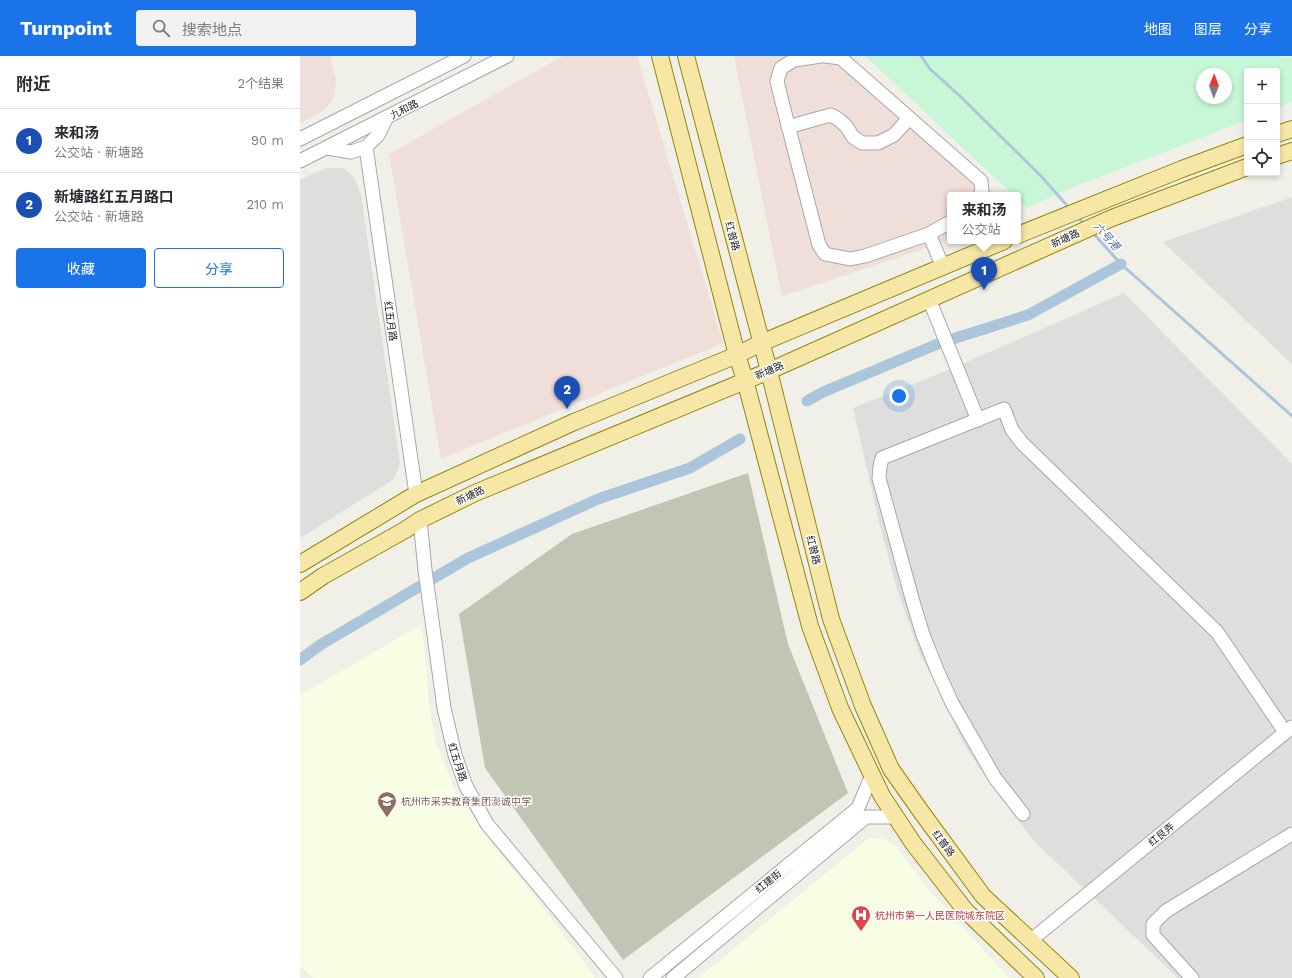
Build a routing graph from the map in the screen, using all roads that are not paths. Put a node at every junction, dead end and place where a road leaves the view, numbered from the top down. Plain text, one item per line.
1 (464, 56) edge
2 (507, 56) edge
3 (660, 56) edge
4 (686, 56) edge
5 (821, 56) edge
6 (825, 56) edge
7 (387, 117) junction
8 (909, 118) junction
9 (788, 127) junction
10 (1292, 129) edge
11 (1280, 133) edge
12 (300, 139) edge
13 (1244, 146) edge
14 (366, 147) junction
15 (326, 148) junction
16 (1292, 151) edge
17 (1280, 155) edge
18 (300, 161) edge
19 (1244, 168) edge
20 (982, 192) edge
21 (947, 224) edge
22 (929, 234) junction
23 (1021, 234) edge
24 (997, 244) edge
25 (942, 267) junction
26 (929, 299) junction
27 (761, 343) junction
28 (737, 355) junction
29 (769, 371) junction
30 (745, 380) junction
31 (978, 420) junction
32 (416, 494) junction
33 (420, 520) junction
34 (300, 564) edge
35 (300, 592) edge
36 (1289, 729) edge
37 (872, 775) junction
38 (1023, 814) dead end
39 (895, 817) junction
40 (1292, 834) edge
41 (1030, 941) junction
42 (616, 978) edge
43 (650, 978) edge
44 (673, 978) edge
45 (1036, 978) edge
46 (1071, 978) edge
47 (1192, 978) edge

1 - 12 street, 九和路
2 - 7 street, 九和路
3 - 28 main road
4 - 27 main road, 红普路
5 - 9 street
6 - 8 street
7 - 14 street
7 - 15 street, 九和路
8 - 9 street
8 - 20 street
9 - 22 street
10 - 11 main road
13 - 23 main road, 新塘路
14 - 15 street
14 - 32 street, 红五月路
15 - 18 street, 九和路
16 - 17 main road
19 - 26 main road, 新塘路
21 - 22 street
22 - 25 street
24 - 25 main road
25 - 27 main road
26 - 29 main road, 新塘路
26 - 31 street
27 - 28 main road
27 - 29 main road, 红普路
28 - 30 main road
28 - 32 main road
29 - 30 main road, 新塘路
29 - 41 main road, 红普路
30 - 33 main road, 新塘路
30 - 37 main road
31 - 36 street
31 - 38 street
32 - 34 main road
33 - 35 main road, 新塘路
33 - 42 street, 红五月路
36 - 41 street, 红艮弄
37 - 39 main road
37 - 43 street, 红建街
39 - 44 street, 红建街
39 - 45 main road
40 - 47 street
41 - 46 main road, 红普路

